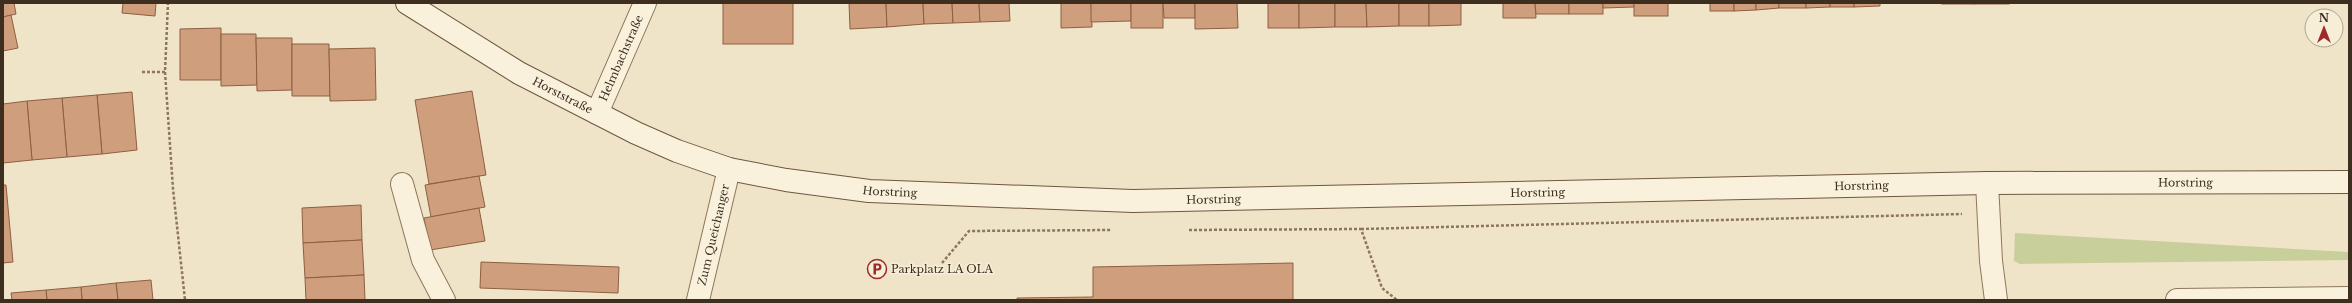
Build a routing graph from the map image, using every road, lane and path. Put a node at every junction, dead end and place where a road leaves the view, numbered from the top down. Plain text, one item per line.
1 (168, 3) edge
2 (407, 3) edge
3 (645, 3) edge
4 (142, 72) dead end
5 (165, 72) junction
6 (597, 113) junction
7 (729, 169) junction
8 (2349, 182) edge
9 (1987, 183) junction
10 (402, 184) dead end
11 (1988, 213) junction
12 (1113, 230) dead end
13 (1185, 230) dead end
14 (1361, 230) junction
15 (942, 263) dead end
16 (2349, 298) edge
17 (185, 300) edge
18 (444, 300) edge
19 (698, 300) edge
20 (1397, 300) edge
21 (1996, 300) edge
22 (2177, 300) edge

1 - 5 path
2 - 6 street, Horststraße
3 - 6 street, Helmbachstraße
4 - 5 path
5 - 17 path
6 - 7 street, Horststraße
7 - 9 street, Horstring
7 - 19 street, Zum Queichanger
8 - 9 street, Horstring
9 - 11 street
10 - 18 street
11 - 14 path
11 - 21 street
12 - 15 path
13 - 14 path
14 - 20 path
16 - 22 street

